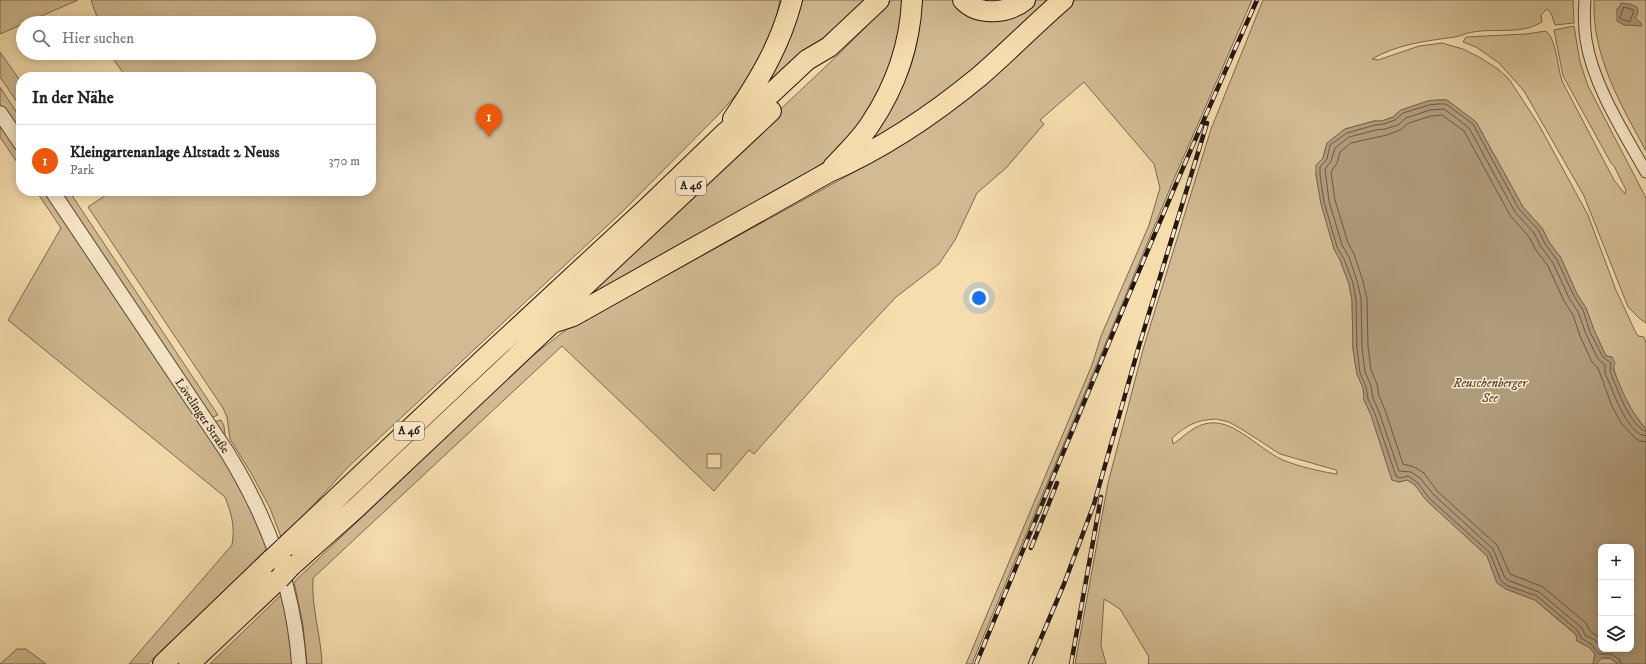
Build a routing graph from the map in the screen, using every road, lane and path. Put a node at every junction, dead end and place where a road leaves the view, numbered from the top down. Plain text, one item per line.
1 (792, 0) edge
2 (879, 0) edge
3 (912, 0) edge
4 (963, 0) edge
5 (1025, 0) edge
6 (1063, 0) edge
7 (1585, 0) edge
8 (829, 47) junction
9 (0, 113) edge
10 (725, 133) junction
11 (16, 137) edge
12 (829, 172) junction
13 (1646, 172) edge
14 (55, 196) edge
15 (552, 323) junction
16 (163, 664) edge
17 (189, 664) edge
18 (298, 664) edge

1 - 10 highway, A 46
2 - 8 highway, A 46
3 - 12 highway
4 - 5 highway
6 - 12 highway
7 - 13 street
8 - 10 highway
8 - 15 highway, A 46
9 - 11 street
10 - 16 highway, A 46
12 - 15 highway
14 - 18 street, Lövelinger Straße
15 - 17 highway, A 46

